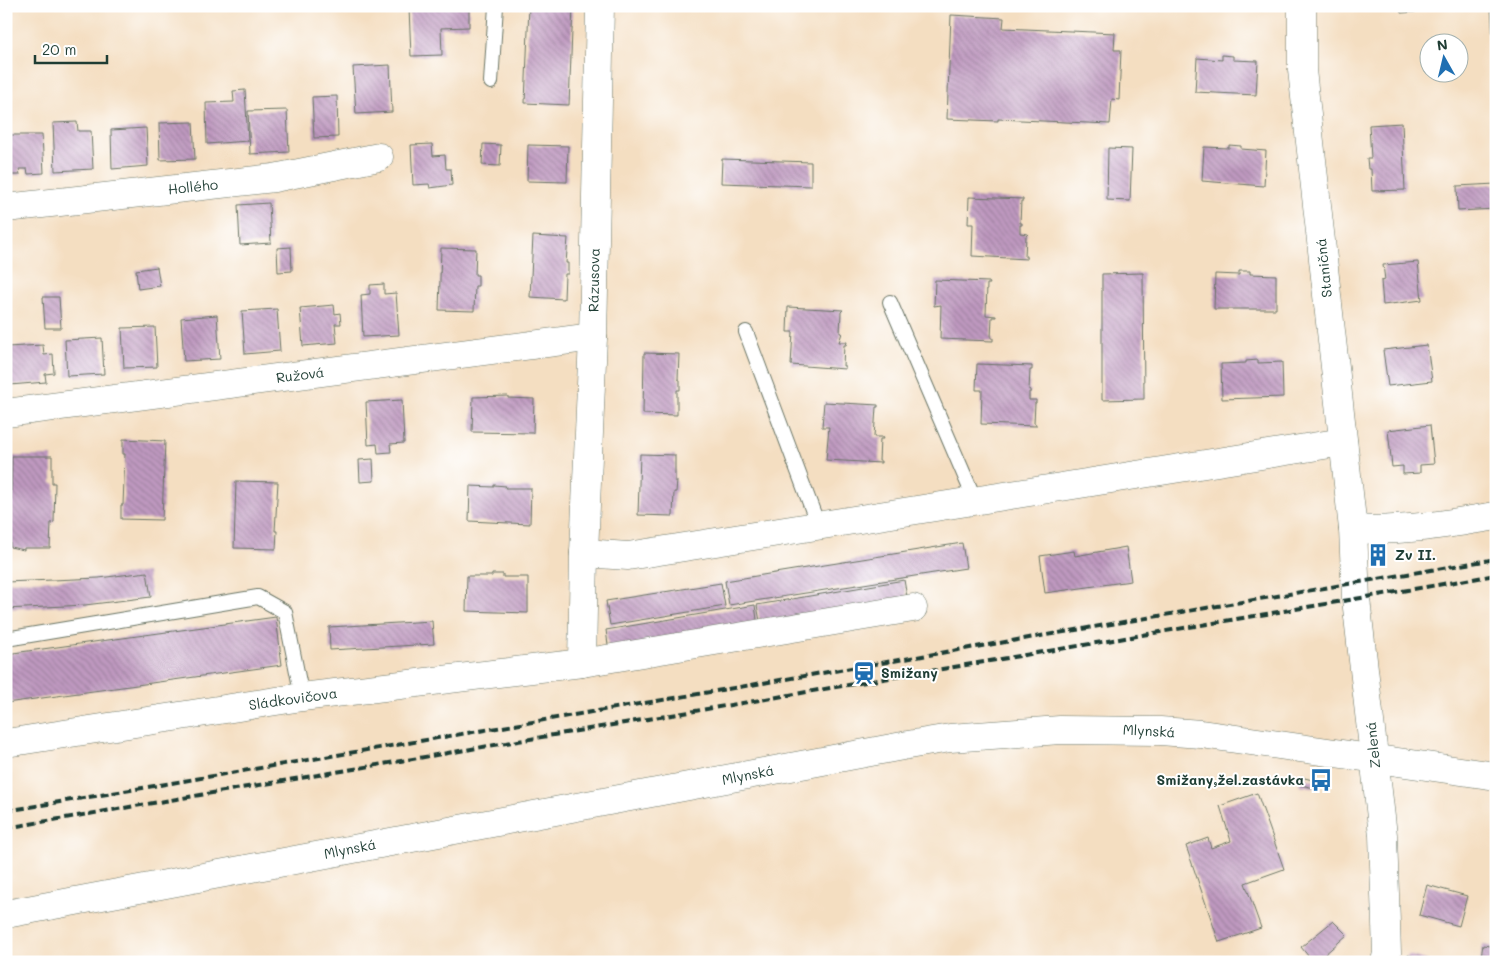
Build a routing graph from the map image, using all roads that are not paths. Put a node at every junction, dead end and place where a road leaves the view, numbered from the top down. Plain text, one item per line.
1 (496, 6) edge
2 (600, 6) edge
3 (1302, 6) edge
4 (491, 82) dead end
5 (379, 157) dead end
6 (6, 208) edge
7 (890, 302) dead end
8 (746, 332) dead end
9 (593, 337) junction
10 (6, 413) edge
11 (1343, 442) junction
12 (974, 500) junction
13 (1496, 516) edge
14 (818, 524) junction
15 (1353, 529) junction
16 (584, 553) junction
17 (914, 608) dead end
18 (6, 639) edge
19 (582, 663) junction
20 (302, 697) junction
21 (6, 743) edge
22 (1375, 759) junction
23 (1496, 776) edge
24 (6, 914) edge
25 (1385, 962) edge

1 - 4 lane
2 - 9 street, Rázusova
3 - 11 street, Staničná
5 - 6 street, Hollého
7 - 12 lane
8 - 14 lane
9 - 10 street, Ružová
9 - 16 street, Rázusova
11 - 12 street
11 - 15 street, Staničná
12 - 14 street
13 - 15 street
14 - 16 street
15 - 22 street, Zelená
16 - 19 street, Rázusova
17 - 19 street, Sládkovičova
18 - 20 lane
19 - 20 street, Sládkovičova
20 - 21 street, Sládkovičova
22 - 23 street, Mlynská
22 - 24 street, Mlynská
22 - 25 street, Zelená

